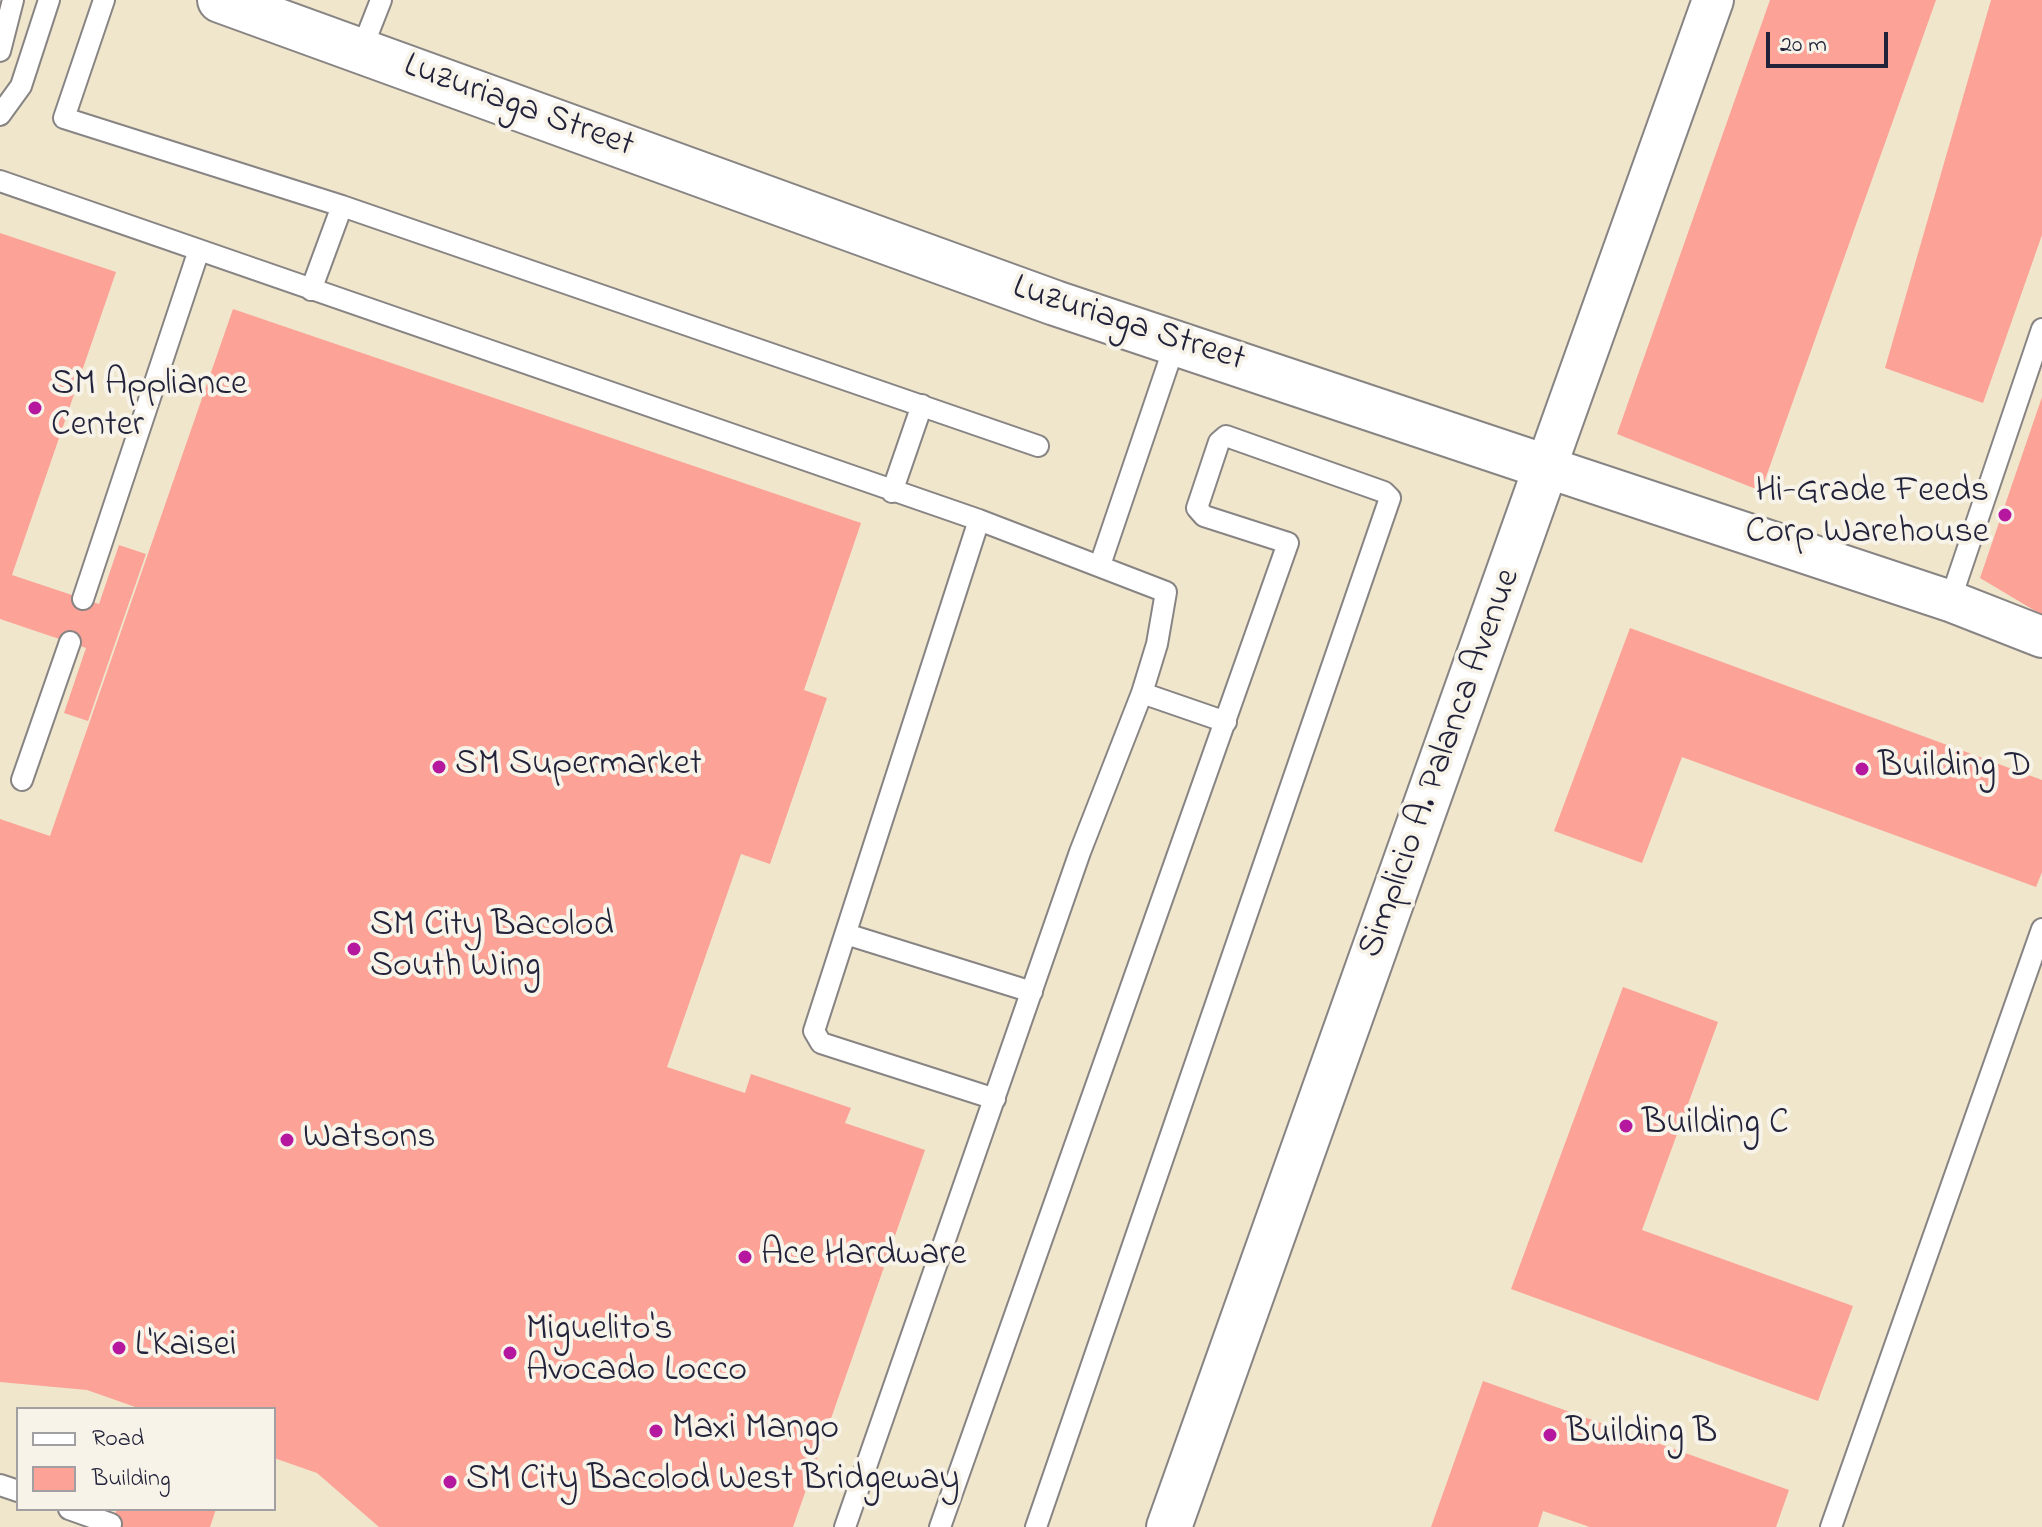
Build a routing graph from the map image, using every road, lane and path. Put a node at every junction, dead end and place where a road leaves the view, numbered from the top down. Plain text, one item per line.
1 (13, 0) edge
2 (49, 0) edge
3 (104, 0) edge
4 (381, 0) edge
5 (1713, 0) edge
6 (239, 3) edge
7 (0, 51) edge
8 (361, 51) junction
9 (0, 115) edge
10 (0, 181) edge
11 (342, 206) junction
12 (199, 250) junction
13 (311, 290) junction
14 (2042, 329) edge
15 (1176, 341) junction
16 (922, 405) junction
17 (1038, 446) dead end
18 (1546, 467) junction
19 (892, 492) junction
20 (979, 520) junction
21 (1100, 565) junction
22 (83, 599) dead end
23 (1950, 601) junction
24 (2042, 637) edge
25 (70, 642) dead end
26 (1142, 693) junction
27 (1226, 722) junction
28 (22, 780) dead end
29 (2042, 929) edge
30 (846, 934) junction
31 (1032, 992) junction
32 (995, 1099) junction
33 (75, 1511) edge
34 (111, 1524) dead end
35 (845, 1527) edge
36 (940, 1527) edge
37 (1036, 1527) edge
38 (1169, 1527) edge
39 (1831, 1527) edge

1 - 7 lane
2 - 9 lane
3 - 11 lane
4 - 8 lane
5 - 18 street, Simplicio A. Palanca Avenue
6 - 8 street, Luzuriaga Street
8 - 15 street, Luzuriaga Street
10 - 12 lane
11 - 13 lane
11 - 16 lane
12 - 13 lane
12 - 22 lane
13 - 19 lane
14 - 23 lane
15 - 18 street, Luzuriaga Street
15 - 21 lane
16 - 17 lane
16 - 19 lane
18 - 23 street, Luzuriaga Street
18 - 38 street, Simplicio A. Palanca Avenue
19 - 20 lane
20 - 21 lane
20 - 30 lane
21 - 26 lane
23 - 24 street, Luzuriaga Street
25 - 28 lane
26 - 27 lane
26 - 31 lane
27 - 36 lane
27 - 37 lane
29 - 39 lane
30 - 31 lane
30 - 32 lane
31 - 32 lane
32 - 35 lane
33 - 34 lane

